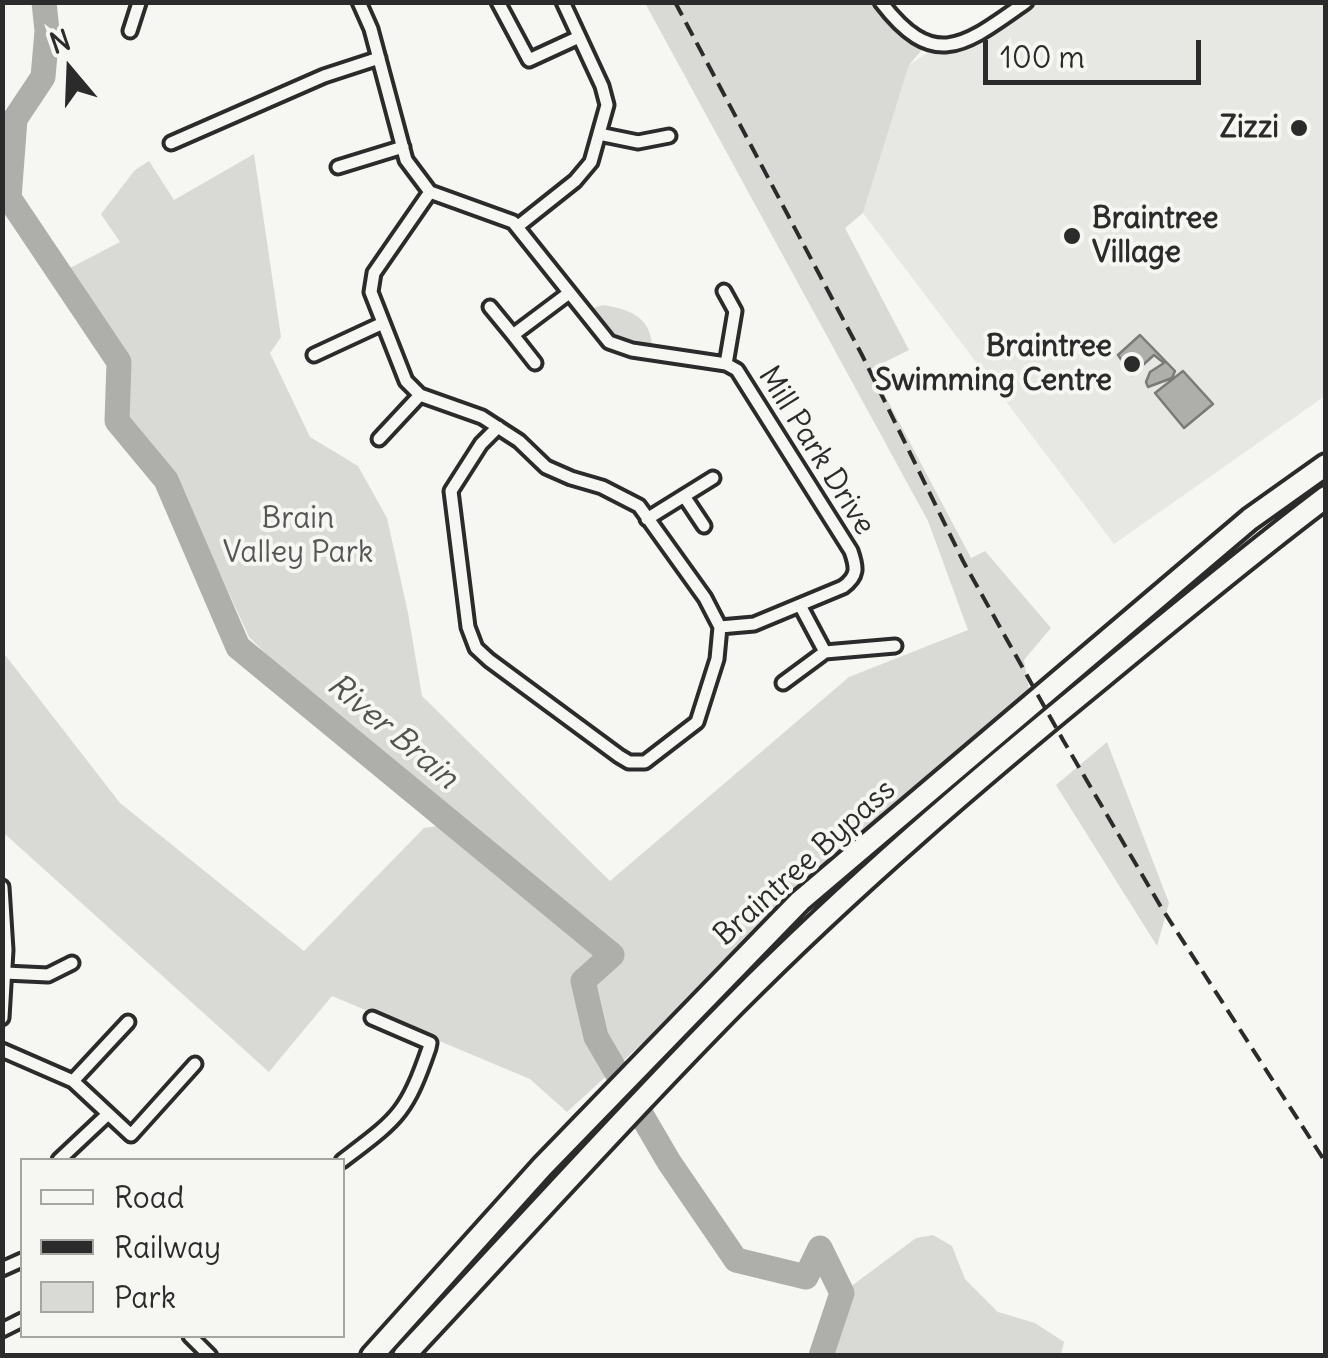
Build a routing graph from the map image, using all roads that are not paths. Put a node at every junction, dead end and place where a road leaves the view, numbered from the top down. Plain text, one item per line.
1 (126, 2) edge
2 (148, 2) edge
3 (359, 2) edge
4 (498, 2) edge
5 (563, 2) edge
6 (881, 2) edge
7 (1026, 2) edge
8 (138, 3) edge
9 (130, 31) dead end
10 (579, 37) junction
11 (379, 58) junction
12 (598, 134) junction
13 (668, 136) dead end
14 (170, 143) dead end
15 (403, 147) junction
16 (338, 166) dead end
17 (430, 192) junction
18 (517, 227) junction
19 (724, 291) dead end
20 (569, 294) junction
21 (490, 307) dead end
22 (382, 322) junction
23 (513, 335) junction
24 (314, 355) dead end
25 (535, 363) dead end
26 (726, 364) junction
27 (420, 395) junction
28 (498, 426) junction
29 (379, 439) dead end
30 (1326, 465) edge
31 (713, 478) dead end
32 (684, 496) junction
33 (1326, 497) edge
34 (647, 519) junction
35 (704, 526) dead end
36 (801, 607) junction
37 (720, 628) junction
38 (895, 646) dead end
39 (825, 652) junction
40 (784, 683) dead end
41 (2, 887) edge
42 (4, 950) edge
43 (72, 963) dead end
44 (5, 973) junction
45 (2, 1018) edge
46 (372, 1018) dead end
47 (128, 1022) dead end
48 (2, 1050) edge
49 (195, 1064) dead end
50 (73, 1080) junction
51 (108, 1114) junction
52 (62, 1158) edge
53 (345, 1159) edge
54 (192, 1338) edge
55 (210, 1356) edge
56 (372, 1356) edge
57 (404, 1356) edge

1 - 8 street
2 - 8 street
3 - 11 street
4 - 10 street
5 - 10 street
6 - 7 street
8 - 9 street
10 - 12 street
11 - 14 street
11 - 15 street
12 - 13 street
12 - 18 street
15 - 16 street
15 - 17 street
17 - 18 street, Mill Park Drive
17 - 22 street
18 - 20 street, Mill Park Drive
19 - 26 street
20 - 23 street
20 - 26 street, Mill Park Drive
21 - 23 street
22 - 24 street
22 - 27 street
23 - 25 street
26 - 36 street, Mill Park Drive
27 - 28 street
27 - 29 street
28 - 34 street
28 - 37 street
30 - 56 highway, Braintree Bypass
31 - 32 street
32 - 34 street
32 - 35 street
33 - 57 highway, Braintree Bypass
34 - 37 street
36 - 37 street, Mill Park Drive
36 - 39 street
38 - 39 street
39 - 40 street
41 - 42 street
42 - 44 street
43 - 44 street
44 - 45 street
46 - 53 street
47 - 50 street
48 - 50 street
49 - 51 street
50 - 51 street
51 - 52 street
54 - 55 street

